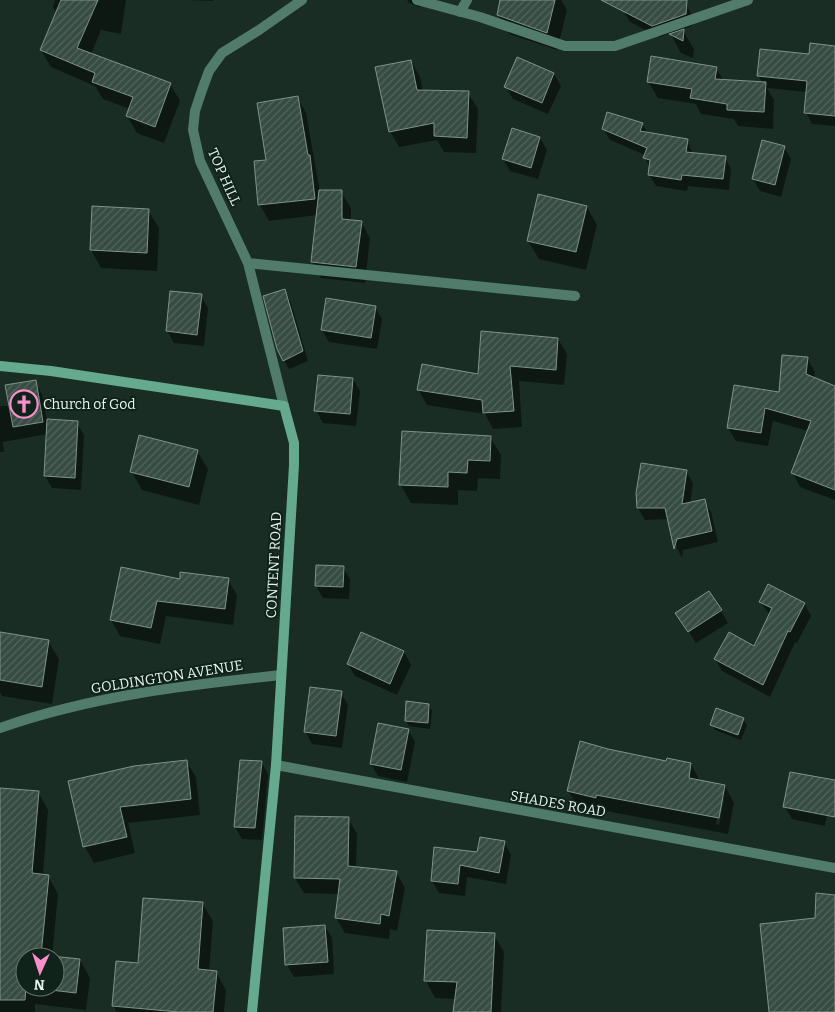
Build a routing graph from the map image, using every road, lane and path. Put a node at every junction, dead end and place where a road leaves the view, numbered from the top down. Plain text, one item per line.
1 (302, 0) edge
2 (417, 0) edge
3 (467, 0) edge
4 (748, 0) edge
5 (460, 12) junction
6 (248, 263) junction
7 (576, 296) dead end
8 (0, 366) edge
9 (284, 406) junction
10 (281, 675) junction
11 (0, 728) edge
12 (276, 766) junction
13 (835, 868) edge
14 (252, 1012) edge

1 - 6 street, TOP HILL
2 - 5 street
3 - 5 street
4 - 5 street
6 - 7 street
6 - 9 street, TOP HILL
8 - 9 street
9 - 10 street, CONTENT ROAD
10 - 11 street, GOLDINGTON AVENUE
10 - 12 street, CONTENT ROAD
12 - 13 street, SHADES ROAD
12 - 14 street, CONTENT ROAD

